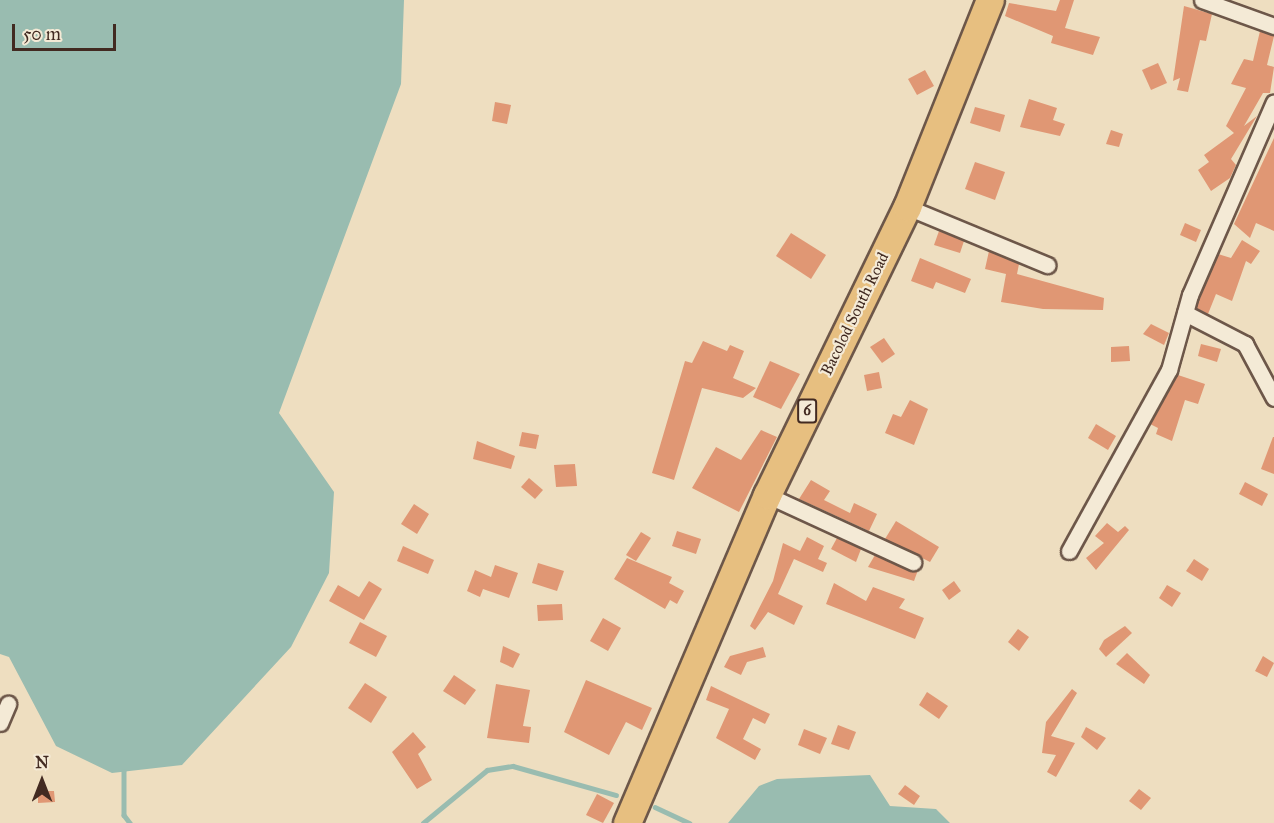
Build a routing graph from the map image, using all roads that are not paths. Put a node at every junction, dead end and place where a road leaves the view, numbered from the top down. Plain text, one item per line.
1 (990, 0) edge
2 (1202, 0) edge
3 (1274, 26) edge
4 (1274, 102) edge
5 (907, 207) junction
6 (1047, 266) dead end
7 (1185, 313) junction
8 (1274, 398) edge
9 (767, 495) junction
10 (1069, 551) dead end
11 (913, 562) dead end
12 (8, 704) dead end
13 (0, 723) edge
14 (627, 823) edge

1 - 5 highway, Bacolod South Road / 6
2 - 3 street
4 - 7 street
5 - 6 street
5 - 9 highway, Bacolod South Road / 6
7 - 8 street
7 - 10 street
9 - 11 street
9 - 14 highway, Bacolod South Road / 6
12 - 13 street

